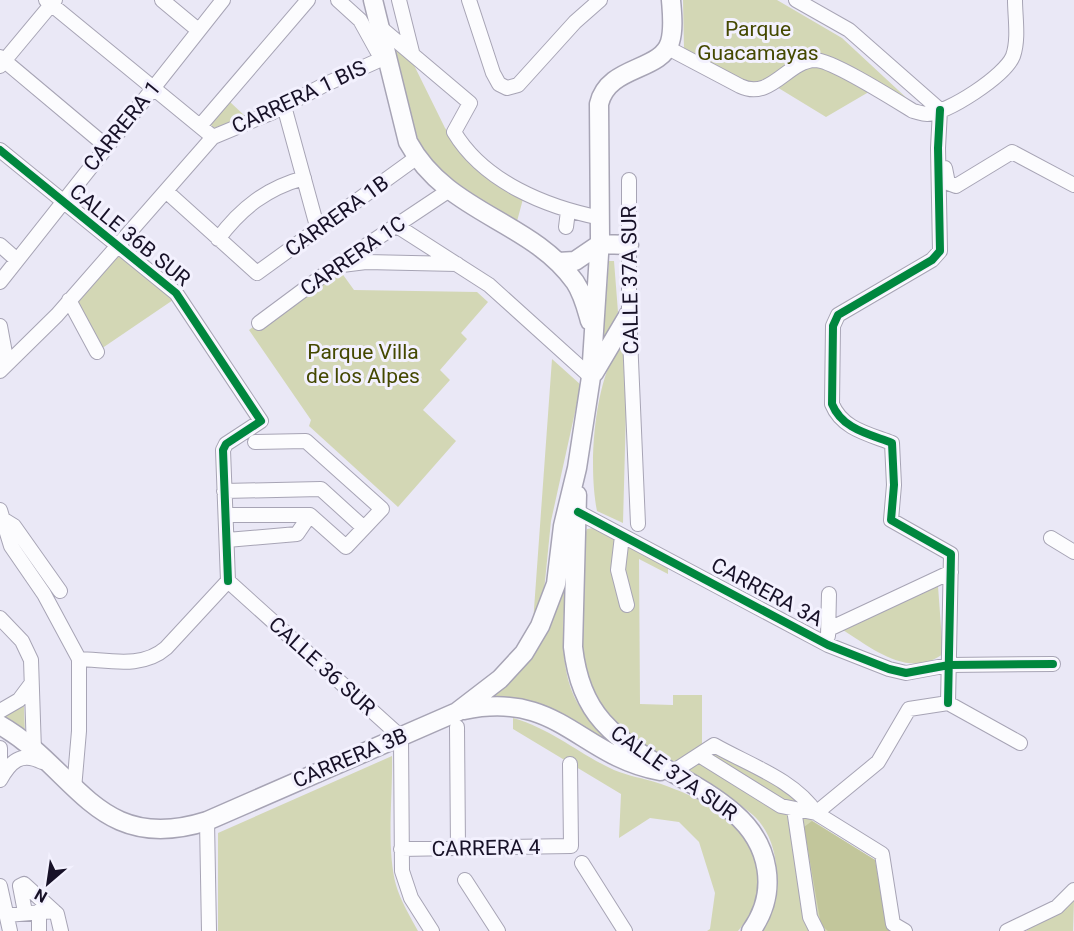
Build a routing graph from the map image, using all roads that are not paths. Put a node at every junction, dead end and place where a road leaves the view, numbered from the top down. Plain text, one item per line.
1 (162, 0) edge
2 (223, 0) edge
3 (308, 0) edge
4 (338, 0) edge
5 (373, 0) edge
6 (399, 0) edge
7 (469, 0) edge
8 (600, 0) edge
9 (671, 0) edge
10 (796, 0) edge
11 (1015, 0) edge
12 (51, 1) edge
13 (380, 27) junction
14 (198, 30) junction
15 (668, 48) junction
16 (412, 52) junction
17 (383, 58) junction
18 (1, 61) edge
19 (153, 87) junction
20 (284, 106) junction
21 (940, 110) junction
22 (200, 126) junction
23 (213, 137) junction
24 (106, 146) junction
25 (0, 150) edge
26 (416, 158) junction
27 (938, 165) junction
28 (304, 178) junction
29 (629, 180) dead end
30 (1074, 185) edge
31 (448, 191) junction
32 (167, 192) junction
33 (61, 202) junction
34 (568, 211) junction
35 (601, 218) junction
36 (397, 226) junction
37 (566, 227) dead end
38 (318, 230) junction
39 (218, 239) junction
40 (600, 244) junction
41 (0, 245) edge
42 (629, 245) junction
43 (120, 246) junction
44 (17, 260) junction
45 (558, 262) junction
46 (457, 264) junction
47 (337, 265) junction
48 (0, 282) edge
49 (69, 300) junction
50 (629, 314) junction
51 (259, 323) dead end
52 (0, 326) edge
53 (594, 331) junction
54 (97, 352) dead end
55 (4, 367) edge
56 (591, 377) junction
57 (255, 442) dead end
58 (577, 468) junction
59 (225, 491) junction
60 (578, 512) junction
61 (1, 514) edge
62 (226, 515) junction
63 (310, 515) junction
64 (638, 524) dead end
65 (364, 528) junction
66 (622, 536) junction
67 (1051, 538) dead end
68 (227, 540) junction
69 (1074, 552) edge
70 (951, 572) junction
71 (228, 580) junction
72 (60, 591) dead end
73 (829, 594) dead end
74 (627, 605) dead end
75 (0, 618) edge
76 (829, 629) junction
77 (828, 645) junction
78 (79, 659) junction
79 (1053, 664) dead end
80 (949, 665) junction
81 (31, 684) junction
82 (948, 703) junction
83 (0, 711) edge
84 (457, 719) junction
85 (0, 725) edge
86 (401, 737) junction
87 (1020, 743) dead end
88 (0, 748) edge
89 (34, 751) junction
90 (699, 755) junction
91 (0, 762) edge
92 (570, 764) dead end
93 (49, 766) junction
94 (671, 773) junction
95 (0, 780) edge
96 (74, 789) junction
97 (794, 809) junction
98 (816, 813) junction
99 (207, 820) junction
100 (458, 848) junction
101 (401, 849) junction
102 (582, 863) dead end
103 (465, 880) dead end
104 (0, 886) edge
105 (1074, 890) edge
106 (54, 911) junction
107 (32, 912) junction
108 (7, 915) junction
109 (899, 928) edge
110 (10, 931) edge
111 (39, 931) edge
112 (61, 931) edge
113 (209, 931) edge
114 (432, 931) edge
115 (498, 931) edge
116 (625, 931) edge
117 (751, 931) edge
118 (818, 931) edge
119 (1008, 931) edge

1 - 14 street
2 - 14 street, CARRERA 1
3 - 22 street, CARRERA 1 BIS
4 - 17 street
5 - 13 main road
6 - 16 street
7 - 8 street
9 - 15 main road
10 - 21 street
11 - 21 street
12 - 18 street
12 - 19 street
13 - 16 street
13 - 17 main road
14 - 19 street, CARRERA 1
15 - 21 street
15 - 35 main road, CALLE 37A SUR
16 - 34 street
17 - 20 street, CARRERA 1 BIS
17 - 26 main road
18 - 24 street
19 - 22 street
19 - 24 street, CARRERA 1
20 - 23 street, CARRERA 1 BIS
20 - 28 street
21 - 27 street
22 - 23 street
23 - 32 street
24 - 33 street, CARRERA 1
25 - 33 street, CALLE 36B SUR
26 - 31 main road
26 - 38 street, CARRERA 1B
27 - 30 street
27 - 70 street
28 - 38 street
28 - 39 street
29 - 42 street, CALLE 37A SUR
31 - 36 street, CARRERA 1C
31 - 45 main road
32 - 39 street
32 - 43 street
33 - 43 street, CALLE 36B SUR
33 - 44 street, CARRERA 1
34 - 35 street
34 - 37 street
35 - 40 main road, CALLE 37A SUR
36 - 46 street
36 - 47 street, CARRERA 1C
38 - 39 street, CARRERA 1B
40 - 42 main road
40 - 45 main road
40 - 53 main road, CALLE 37A SUR
41 - 44 street
42 - 50 street, CALLE 37A SUR
43 - 49 street
43 - 59 street, CALLE 36B SUR
44 - 48 street, CARRERA 1
45 - 53 main road
46 - 47 street
46 - 56 street
47 - 51 street, CARRERA 1C
49 - 54 street
49 - 55 street
50 - 56 main road
50 - 64 street, CALLE 37A SUR
52 - 55 street
53 - 56 main road, CALLE 37A SUR
56 - 58 main road, CALLE 37A SUR
57 - 65 street
58 - 60 main road, CALLE 37A SUR
58 - 84 main road, CARRERA 3B
59 - 62 street
59 - 65 street
60 - 66 street, CARRERA 3A
60 - 94 main road, CALLE 37A SUR
61 - 72 street
61 - 78 street
62 - 63 street
62 - 68 street
63 - 65 street
63 - 68 street
66 - 74 street
66 - 77 street, CARRERA 3A
67 - 69 street
68 - 71 street
70 - 76 street
70 - 80 street
71 - 78 street
71 - 86 street, CALLE 36 SUR
73 - 76 street
75 - 81 street
76 - 77 street
77 - 80 street, CARRERA 3A
78 - 96 street
79 - 80 street, CARRERA 3A
80 - 82 street
81 - 83 street
81 - 89 street
82 - 87 street
82 - 98 street
84 - 86 main road, CARRERA 3B
84 - 94 main road
84 - 100 street
85 - 89 main road, CARRERA 3B
86 - 99 main road, CARRERA 3B
86 - 101 street
88 - 91 street
89 - 93 main road, CARRERA 3B
90 - 94 street
90 - 97 street
90 - 98 street
92 - 100 street, CARRERA 4
93 - 95 street
93 - 96 main road, CARRERA 3B
94 - 117 main road, CALLE 37A SUR
96 - 99 main road, CARRERA 3B
97 - 98 street
97 - 118 street
98 - 109 street
99 - 113 street
100 - 101 street, CARRERA 4
101 - 114 street
102 - 116 street
103 - 115 street
104 - 108 street
105 - 119 street
106 - 107 street
106 - 107 street
106 - 112 street
107 - 108 street
107 - 111 street
108 - 110 street

